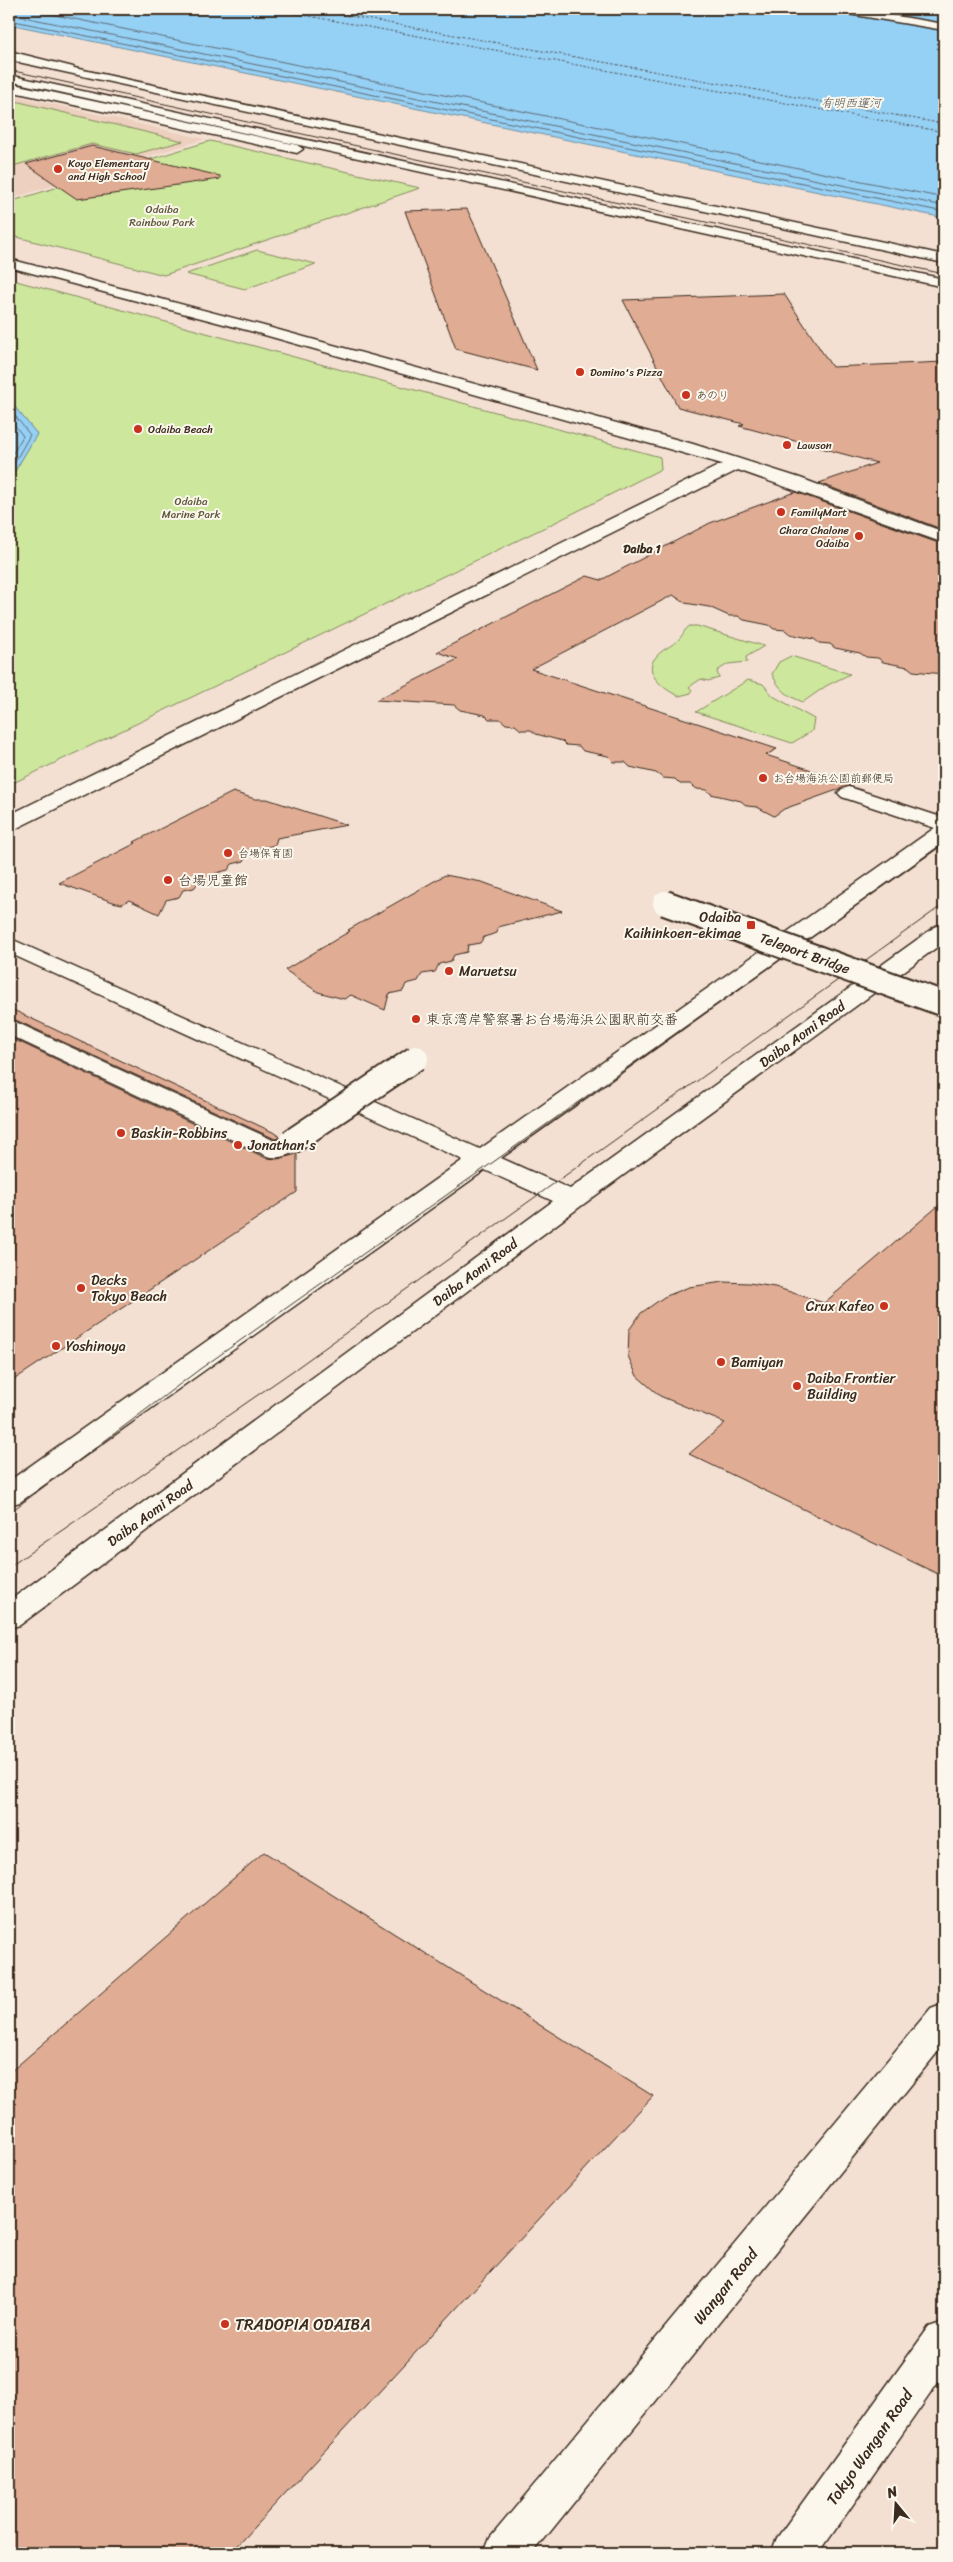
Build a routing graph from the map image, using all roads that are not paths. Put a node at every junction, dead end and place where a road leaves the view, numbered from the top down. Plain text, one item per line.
1 (837, 9) edge
2 (888, 9) edge
3 (944, 18) edge
4 (944, 27) edge
5 (9, 55) edge
6 (9, 78) edge
7 (46, 86) junction
8 (9, 87) edge
9 (402, 138) junction
10 (297, 149) junction
11 (335, 158) junction
12 (708, 194) dead end
13 (944, 259) edge
14 (835, 260) junction
15 (9, 263) edge
16 (944, 283) edge
17 (944, 296) edge
18 (738, 463) junction
19 (944, 538) edge
20 (849, 793) dead end
21 (9, 824) edge
22 (944, 825) edge
23 (944, 832) edge
24 (665, 903) dead end
25 (944, 931) edge
26 (9, 945) edge
27 (944, 1004) edge
28 (9, 1026) edge
29 (416, 1058) dead end
30 (484, 1160) junction
31 (572, 1200) junction
32 (9, 1495) edge
33 (9, 1617) edge
34 (944, 2018) edge
35 (944, 2340) edge
36 (506, 2553) edge
37 (793, 2553) edge

1 - 4 main road
2 - 3 main road
5 - 9 main road
6 - 7 main road
7 - 10 main road
7 - 14 main road
8 - 10 main road
9 - 12 main road
9 - 13 main road
10 - 11 main road
11 - 14 main road
11 - 17 main road
14 - 16 main road
15 - 18 main road
18 - 19 main road
18 - 21 main road
20 - 22 main road
23 - 30 main road
24 - 27 main road, Teleport Bridge, bridge
25 - 31 main road, Daiba Aomi Road
26 - 30 main road
28 - 29 main road, bridge
30 - 31 main road
30 - 32 main road
31 - 33 main road, Daiba Aomi Road
34 - 36 main road, Wangan Road
35 - 37 main road, Tokyo Wangan Road

